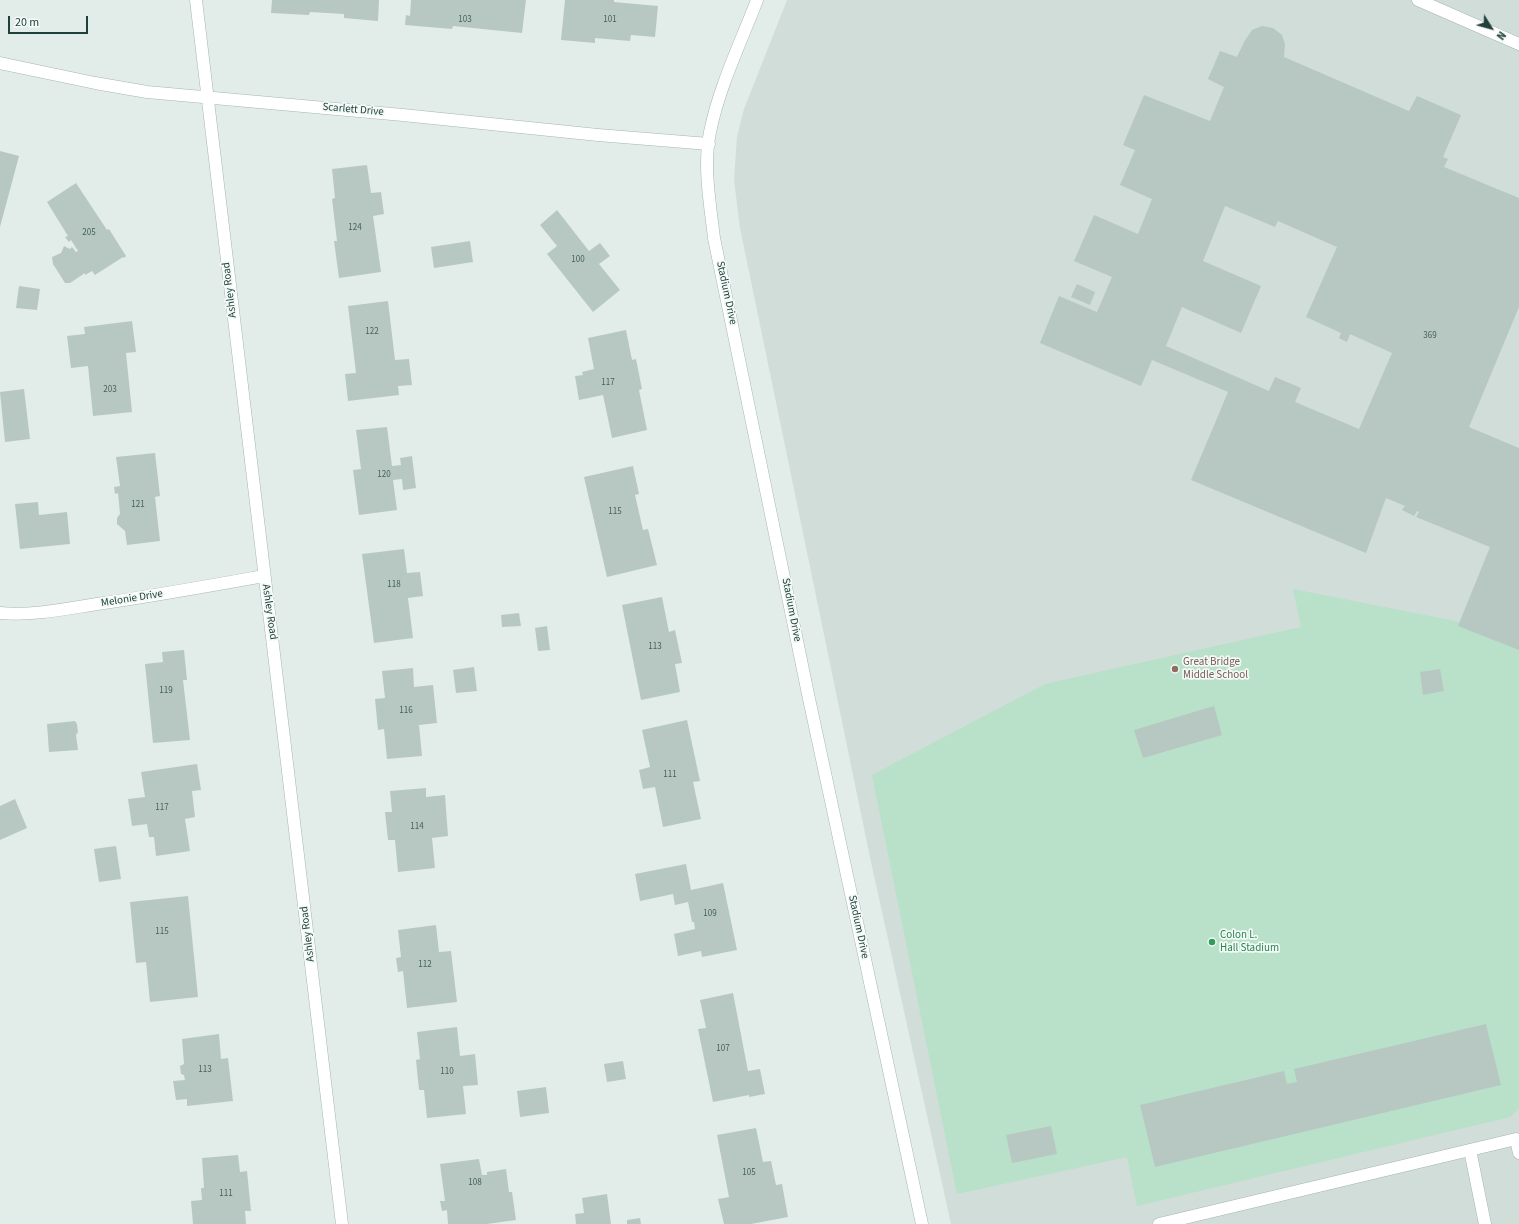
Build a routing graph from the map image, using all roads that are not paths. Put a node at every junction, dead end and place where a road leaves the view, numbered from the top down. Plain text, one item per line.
1 (196, 0) edge
2 (757, 0) edge
3 (1418, 0) edge
4 (1519, 44) edge
5 (0, 63) edge
6 (208, 98) junction
7 (709, 144) junction
8 (264, 576) junction
9 (0, 614) edge
10 (1470, 1150) junction
11 (1519, 1153) edge
12 (342, 1224) edge
13 (922, 1224) edge
14 (1159, 1224) edge
15 (1485, 1224) edge

1 - 6 street, Ashley Road
2 - 7 street, Stadium Drive
3 - 4 street
5 - 6 street, Scarlett Drive
6 - 7 street, Scarlett Drive
6 - 8 street, Ashley Road
7 - 13 street, Stadium Drive
8 - 9 street, Melonie Drive
8 - 12 street, Ashley Road
10 - 11 street
10 - 14 street
10 - 15 street

